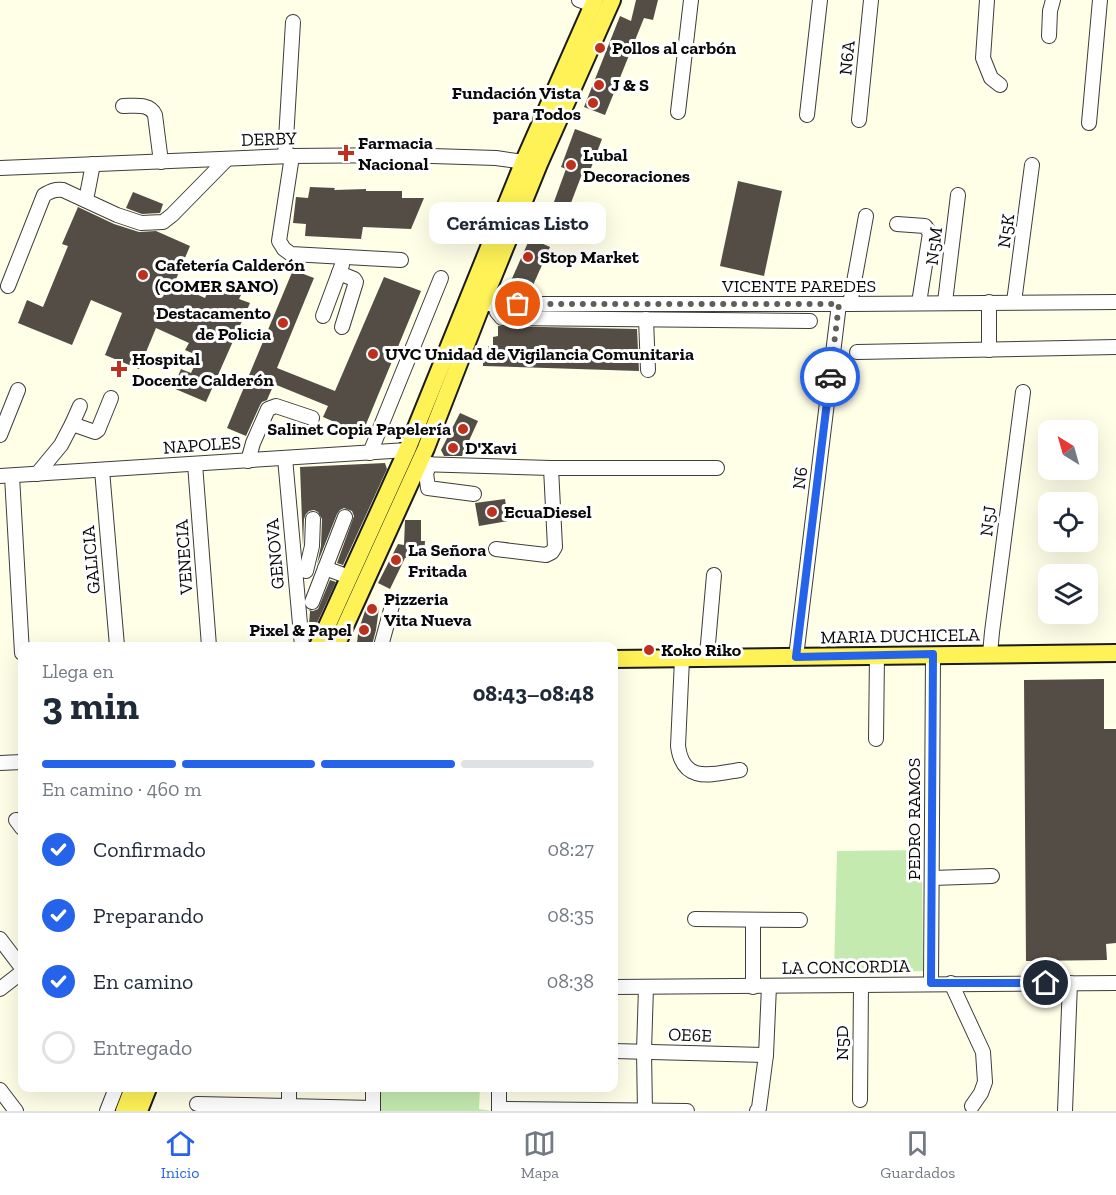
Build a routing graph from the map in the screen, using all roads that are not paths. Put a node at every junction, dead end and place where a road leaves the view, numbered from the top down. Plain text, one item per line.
1 (612, 0) edge
2 (690, 0) edge
3 (820, 0) edge
4 (871, 0) edge
5 (987, 0) edge
6 (1053, 0) edge
7 (1100, 0) edge
8 (589, 2) edge
9 (293, 22) dead end
10 (1049, 36) dead end
11 (1000, 85) dead end
12 (123, 106) dead end
13 (678, 112) dead end
14 (807, 115) dead end
15 (859, 120) dead end
16 (1089, 123) dead end
17 (289, 156) junction
18 (227, 159) junction
19 (160, 162) junction
20 (532, 163) junction
21 (93, 164) junction
22 (1032, 165) dead end
23 (0, 168) edge
24 (958, 195) dead end
25 (86, 200) junction
26 (866, 216) dead end
27 (897, 224) dead end
28 (345, 257) junction
29 (401, 260) dead end
30 (339, 273) junction
31 (441, 278) dead end
32 (8, 286) dead end
33 (945, 302) junction
34 (989, 302) junction
35 (1014, 302) junction
36 (1116, 302) edge
37 (920, 303) junction
38 (488, 304) junction
39 (844, 304) junction
40 (323, 316) dead end
41 (646, 319) junction
42 (810, 321) dead end
43 (342, 327) dead end
44 (1116, 347) edge
45 (989, 350) junction
46 (856, 352) dead end
47 (648, 370) dead end
48 (18, 390) dead end
49 (1023, 392) dead end
50 (111, 398) dead end
51 (80, 406) dead end
52 (312, 418) dead end
53 (72, 424) junction
54 (0, 435) edge
55 (407, 450) junction
56 (370, 453) junction
57 (285, 458) junction
58 (248, 461) junction
59 (195, 464) junction
60 (424, 464) junction
61 (551, 468) junction
62 (717, 468) dead end
63 (102, 470) junction
64 (37, 474) junction
65 (6, 476) edge
66 (474, 494) dead end
67 (345, 517) dead end
68 (313, 519) dead end
69 (312, 546) junction
70 (496, 549) dead end
71 (332, 551) junction
72 (326, 568) junction
73 (306, 571) dead end
74 (714, 575) dead end
75 (349, 577) junction
76 (312, 602) dead end
77 (393, 602) dead end
78 (21, 642) edge
79 (117, 642) edge
80 (209, 642) edge
81 (302, 642) edge
82 (320, 642) edge
83 (338, 642) edge
84 (382, 642) edge
85 (1116, 653) edge
86 (933, 654) junction
87 (990, 654) junction
88 (877, 656) junction
89 (796, 657) junction
90 (705, 658) junction
91 (618, 659) edge
92 (682, 659) junction
93 (876, 739) dead end
94 (18, 762) edge
95 (0, 763) edge
96 (740, 770) dead end
97 (992, 876) dead end
98 (932, 878) junction
99 (695, 919) dead end
100 (753, 920) junction
101 (800, 920) dead end
102 (0, 939) edge
103 (18, 964) edge
104 (18, 973) edge
105 (1116, 982) edge
106 (931, 983) junction
107 (951, 983) junction
108 (1070, 983) junction
109 (769, 986) junction
110 (861, 986) junction
111 (618, 987) edge
112 (645, 987) junction
113 (753, 987) junction
114 (0, 989) edge
115 (618, 1051) edge
116 (644, 1051) junction
117 (766, 1055) junction
118 (0, 1090) edge
119 (114, 1092) edge
120 (131, 1092) edge
121 (146, 1092) edge
122 (289, 1092) edge
123 (373, 1092) edge
124 (499, 1092) edge
125 (860, 1100) dead end
126 (197, 1104) dead end
127 (972, 1106) dead end
128 (289, 1107) junction
129 (373, 1110) edge
130 (499, 1110) edge
131 (16, 1111) edge
132 (106, 1111) edge
133 (124, 1111) edge
134 (139, 1111) edge
135 (645, 1111) edge
136 (687, 1111) edge
137 (757, 1111) edge
138 (1065, 1111) edge

1 - 20 main road
2 - 13 street
3 - 14 street
4 - 15 street, N6A
5 - 11 street
6 - 10 street
7 - 16 street
8 - 20 main road
9 - 17 street
12 - 19 street
17 - 18 street, DERBY
17 - 20 street, DERBY
17 - 28 street
18 - 19 street, DERBY
18 - 25 street
19 - 21 street, DERBY
20 - 38 main road
20 - 55 main road
21 - 23 street, DERBY
21 - 25 street
22 - 35 street, N5K
24 - 33 street, N5M
25 - 32 street
26 - 39 street, N6
27 - 37 street
28 - 29 street
28 - 30 street
30 - 40 street
30 - 43 street
31 - 56 street
33 - 34 street, VICENTE PAREDES
33 - 37 street, VICENTE PAREDES
34 - 35 street, VICENTE PAREDES
34 - 45 street
35 - 36 street, VICENTE PAREDES
37 - 39 street, VICENTE PAREDES
38 - 39 street, VICENTE PAREDES
38 - 41 street
38 - 60 main road
39 - 89 street, N6
41 - 42 street
41 - 47 street
44 - 45 street
45 - 46 street
48 - 54 street
49 - 87 street, N5J
50 - 53 street
51 - 53 street
52 - 58 street
53 - 64 street
55 - 56 street, NAPOLES
55 - 75 main road
56 - 57 street, NAPOLES
57 - 58 street, NAPOLES
57 - 81 street, GENOVA
58 - 59 street, NAPOLES
59 - 63 street, NAPOLES
59 - 80 street, VENECIA
60 - 61 street
60 - 66 street
60 - 83 main road
61 - 62 street
61 - 70 street
63 - 64 street, NAPOLES
63 - 79 street, GALICIA
64 - 65 street, NAPOLES
65 - 78 street
67 - 71 street
68 - 69 street
69 - 71 street
69 - 73 street
71 - 72 street
72 - 75 street
72 - 76 street
74 - 90 street
75 - 82 main road
77 - 84 street
85 - 87 main road, MARIA DUCHICELA
86 - 87 main road, MARIA DUCHICELA
86 - 88 main road, MARIA DUCHICELA
86 - 98 street, PEDRO RAMOS
88 - 89 main road, MARIA DUCHICELA
88 - 93 street
89 - 90 main road, MARIA DUCHICELA
90 - 92 main road, MARIA DUCHICELA
91 - 92 main road, MARIA DUCHICELA
92 - 96 street
94 - 95 street
97 - 98 street
98 - 106 street, PEDRO RAMOS
99 - 100 street
100 - 101 street
100 - 113 street
102 - 103 street
104 - 114 street
105 - 108 street, LA CONCORDIA
106 - 107 street, LA CONCORDIA
106 - 110 street, LA CONCORDIA
107 - 108 street, LA CONCORDIA
107 - 127 street
108 - 138 street
109 - 110 street, LA CONCORDIA
109 - 113 street, LA CONCORDIA
109 - 117 street
110 - 125 street, N5D
111 - 112 street, LA CONCORDIA
112 - 113 street, LA CONCORDIA
112 - 116 street
115 - 116 street, OE6E
116 - 117 street, OE6E
116 - 135 street
117 - 137 street
118 - 131 street
119 - 132 street
120 - 133 main road
121 - 134 main road
122 - 128 street
123 - 129 street
124 - 130 street
126 - 128 street
128 - 129 street
130 - 135 street
135 - 136 street

